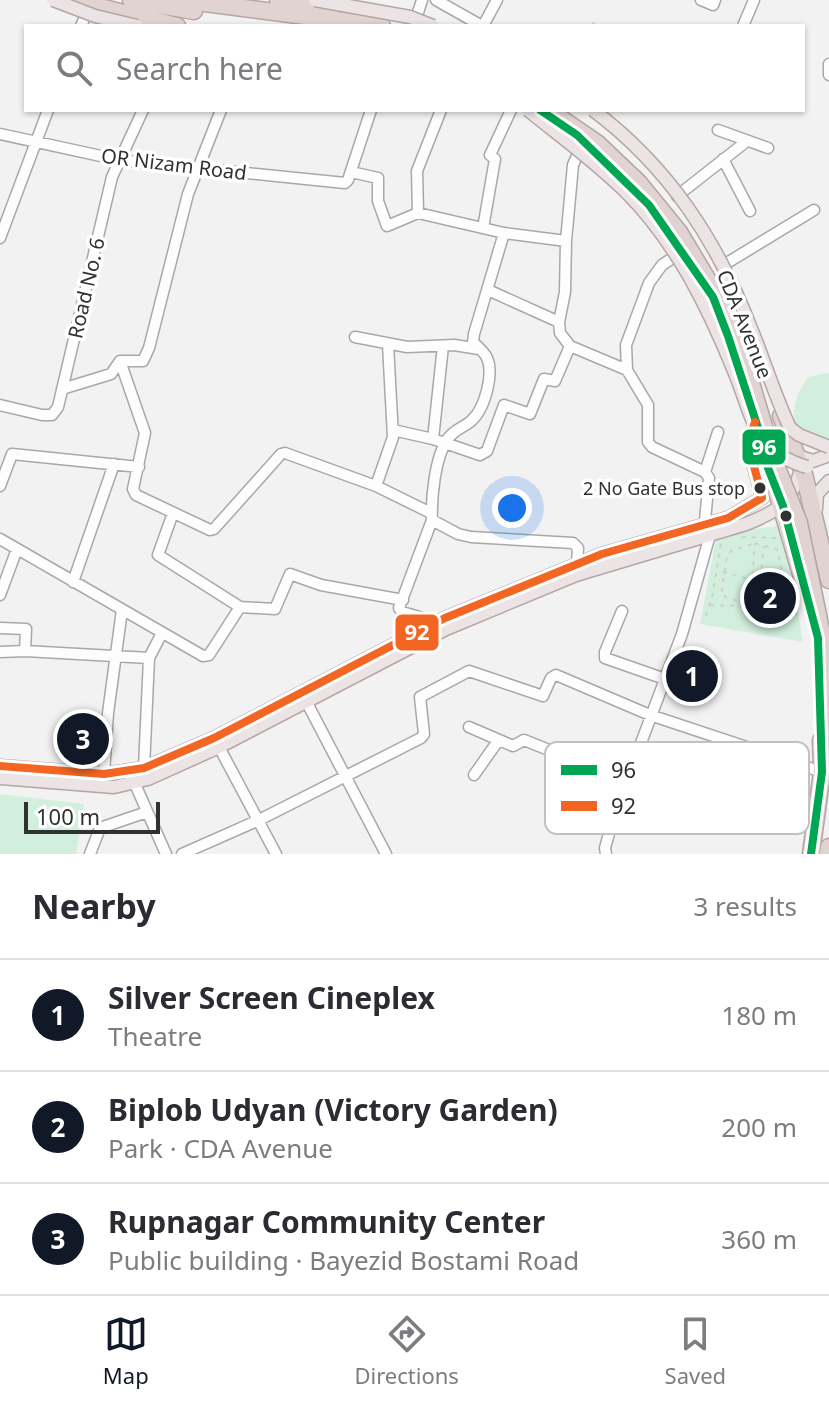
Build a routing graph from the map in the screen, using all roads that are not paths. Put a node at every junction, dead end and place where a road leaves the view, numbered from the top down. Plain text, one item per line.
1 (53, 0) edge
2 (71, 0) edge
3 (131, 0) edge
4 (182, 0) edge
5 (278, 0) edge
6 (315, 0) edge
7 (422, 0) edge
8 (436, 0) edge
9 (497, 0) edge
10 (701, 0) edge
11 (715, 0) edge
12 (754, 0) edge
13 (89, 6) junction
14 (82, 24) edge
15 (129, 24) edge
16 (168, 24) edge
17 (281, 24) edge
18 (367, 24) edge
19 (411, 24) edge
20 (416, 24) edge
21 (427, 24) edge
22 (478, 24) edge
23 (483, 24) edge
24 (744, 24) edge
25 (829, 64) edge
26 (829, 75) edge
27 (47, 112) edge
28 (142, 112) edge
29 (220, 112) edge
30 (370, 112) edge
31 (440, 112) edge
32 (510, 112) edge
33 (530, 112) edge
34 (543, 112) edge
35 (552, 112) edge
36 (569, 112) edge
37 (589, 112) edge
38 (596, 112) edge
39 (718, 130) dead end
40 (0, 134) edge
41 (747, 141) junction
42 (35, 142) junction
43 (584, 142) junction
44 (768, 148) dead end
45 (723, 159) junction
46 (119, 160) junction
47 (198, 169) junction
48 (350, 176) junction
49 (677, 196) junction
50 (814, 210) dead end
51 (750, 211) dead end
52 (418, 213) junction
53 (483, 228) junction
54 (504, 233) junction
55 (0, 238) edge
56 (566, 241) junction
57 (682, 251) junction
58 (722, 266) junction
59 (488, 290) junction
60 (559, 322) junction
61 (355, 337) dead end
62 (388, 344) junction
63 (443, 346) junction
64 (570, 346) junction
65 (479, 349) junction
66 (120, 361) junction
67 (627, 370) junction
68 (62, 389) junction
69 (0, 405) edge
70 (755, 422) junction
71 (393, 430) junction
72 (718, 432) dead end
73 (439, 441) junction
74 (829, 447) edge
75 (829, 455) edge
76 (799, 462) junction
77 (114, 464) junction
78 (139, 467) junction
79 (829, 467) edge
80 (705, 472) junction
81 (829, 481) edge
82 (0, 486) edge
83 (376, 486) junction
84 (783, 506) junction
85 (173, 513) junction
86 (432, 516) junction
87 (766, 516) junction
88 (785, 531) junction
89 (706, 532) junction
90 (0, 539) edge
91 (820, 539) junction
92 (17, 549) junction
93 (577, 563) junction
94 (829, 580) edge
95 (73, 582) junction
96 (0, 595) edge
97 (403, 600) junction
98 (240, 607) junction
99 (122, 610) junction
100 (622, 611) dead end
101 (437, 622) junction
102 (0, 628) edge
103 (162, 633) junction
104 (829, 636) edge
105 (25, 651) junction
106 (0, 652) edge
107 (115, 656) junction
108 (149, 658) junction
109 (665, 679) junction
110 (306, 701) junction
111 (650, 715) junction
112 (469, 727) dead end
113 (498, 741) junction
114 (640, 742) edge
115 (748, 742) edge
116 (219, 747) junction
117 (545, 748) edge
118 (827, 764) edge
119 (0, 766) edge
120 (144, 768) junction
121 (104, 774) junction
122 (346, 774) junction
123 (474, 775) dead end
124 (0, 778) edge
125 (132, 778) junction
126 (829, 803) edge
127 (147, 812) junction
128 (259, 820) junction
129 (609, 834) edge
130 (829, 847) edge
131 (90, 854) edge
132 (166, 854) edge
133 (182, 854) edge
134 (276, 854) edge
135 (386, 854) edge
136 (606, 854) edge
137 (816, 854) edge
138 (828, 854) edge

1 - 15 main road, bridge
2 - 13 highway
3 - 17 highway
4 - 18 highway
5 - 19 highway
6 - 21 main road, bridge
7 - 20 street
8 - 22 street
9 - 23 street
10 - 11 street
12 - 24 street
13 - 14 street
13 - 16 highway
25 - 26 street
27 - 42 street
28 - 46 street, Road No. 6
29 - 47 street
30 - 48 street
31 - 52 street
32 - 53 street
33 - 79 main road, bridge
34 - 43 highway, CDA Avenue
35 - 118 highway, bridge
36 - 104 highway, bridge
37 - 49 highway, CDA Avenue
38 - 74 main road, bridge
39 - 41 street
40 - 42 street, OR Nizam Road
41 - 44 street
41 - 45 street
42 - 46 street, OR Nizam Road
42 - 55 street
43 - 56 street
43 - 57 highway, CDA Avenue
45 - 49 street
45 - 51 street
46 - 47 street, OR Nizam Road
46 - 68 street, Road No. 6
47 - 48 street, OR Nizam Road
47 - 66 street
48 - 52 street
49 - 58 highway, CDA Avenue
50 - 58 street
52 - 53 street
53 - 54 street
54 - 56 street
54 - 59 street
56 - 60 street
57 - 67 street
57 - 70 highway, CDA Avenue
58 - 76 highway, CDA Avenue
59 - 60 street
59 - 65 street
60 - 64 street
61 - 62 street
62 - 63 street
62 - 71 street
63 - 65 street
63 - 73 street
64 - 67 street
64 - 73 street
65 - 73 street
66 - 68 street
66 - 78 street
67 - 80 street
68 - 69 street, Road No. 6
70 - 84 highway, CDA Avenue
70 - 89 main road
71 - 73 street
71 - 83 street
72 - 80 street
73 - 86 street
75 - 76 main road
76 - 84 main road
76 - 91 highway, CDA Avenue
77 - 78 street
77 - 82 street
77 - 95 street
78 - 85 street
80 - 89 street
81 - 91 main road
83 - 85 street
83 - 86 street
84 - 87 main road
84 - 88 highway, CDA Avenue
85 - 98 street
86 - 93 street
86 - 97 street
87 - 88 main road
87 - 89 main road
88 - 118 highway, CDA Avenue
89 - 93 main road
89 - 109 street
89 - 110 main road
90 - 92 street
91 - 94 highway, CDA Avenue
92 - 95 street
92 - 96 street
93 - 101 main road
95 - 99 street
97 - 98 street
97 - 101 street
98 - 103 street
99 - 103 street
99 - 107 street
100 - 109 street
101 - 120 main road
102 - 105 street
103 - 108 street
105 - 106 street
105 - 107 street
107 - 108 street
107 - 121 street
108 - 120 street
109 - 111 street
110 - 116 main road
110 - 122 street
111 - 114 street
111 - 115 street
111 - 122 street
112 - 113 street
113 - 117 street
113 - 123 street
116 - 125 main road
116 - 128 street
118 - 137 highway, CDA Avenue
119 - 121 main road
120 - 125 main road
121 - 125 main road
122 - 128 street
122 - 135 street
124 - 125 main road
125 - 127 street
126 - 137 highway
127 - 131 street
127 - 132 street
128 - 133 street
128 - 134 street
129 - 136 street
130 - 138 highway

